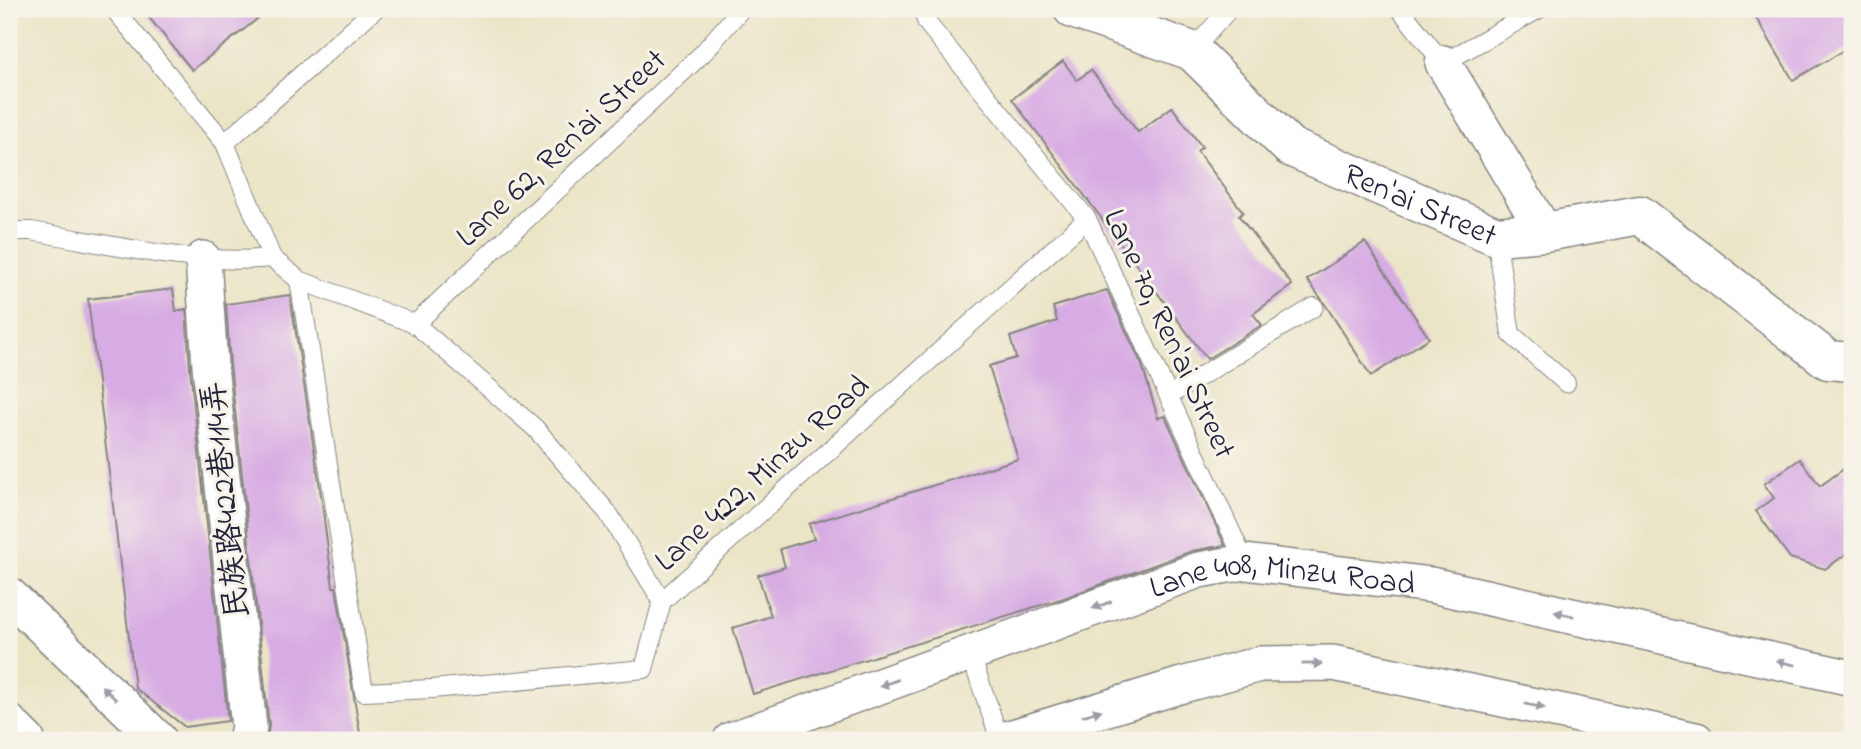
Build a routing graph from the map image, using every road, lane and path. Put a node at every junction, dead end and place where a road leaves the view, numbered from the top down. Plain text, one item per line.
1 (114, 9) edge
2 (375, 9) edge
3 (741, 9) edge
4 (922, 9) edge
5 (1073, 9) edge
6 (1229, 9) edge
7 (1400, 9) edge
8 (1539, 9) edge
9 (1192, 51) junction
10 (1443, 63) junction
11 (225, 143) junction
12 (1087, 219) junction
13 (9, 231) edge
14 (1545, 232) junction
15 (1496, 236) junction
16 (272, 258) junction
17 (203, 259) junction
18 (299, 280) junction
19 (1314, 307) dead end
20 (415, 324) junction
21 (1852, 362) edge
22 (1566, 383) dead end
23 (1170, 395) junction
24 (1245, 562) junction
25 (9, 595) edge
26 (662, 601) junction
27 (970, 653) junction
28 (1852, 678) edge
29 (9, 722) edge
30 (27, 740) edge
31 (159, 740) edge
32 (246, 740) edge
33 (731, 740) edge
34 (1001, 740) edge
35 (1696, 740) edge

1 - 11 lane
2 - 11 lane
3 - 20 lane, Lane 62, Ren'ai Street
4 - 12 lane, Lane 70, Ren'ai Street
5 - 9 street, Ren'ai Street
6 - 9 lane
7 - 10 lane
8 - 10 lane
9 - 15 street, Ren'ai Street
10 - 14 street
11 - 16 lane
12 - 23 lane, Lane 70, Ren'ai Street
12 - 26 lane, Lane 422, Minzu Road
13 - 17 lane
14 - 15 street, Ren'ai Street
14 - 21 street, Ren'ai Street
15 - 22 lane
16 - 17 lane
16 - 18 lane, Lane 422, Minzu Road
17 - 32 street, 民族路422巷114弄
18 - 20 lane, Lane 422, Minzu Road
18 - 26 lane
19 - 23 lane
20 - 26 lane, Lane 422, Minzu Road
23 - 24 lane, Lane 70, Ren'ai Street
24 -> 27 street, Lane 408, Minzu Road
28 -> 24 street, Lane 408, Minzu Road
31 -> 25 street
27 -> 33 street, Lane 408, Minzu Road
27 - 34 lane
29 - 30 street
34 -> 35 street

